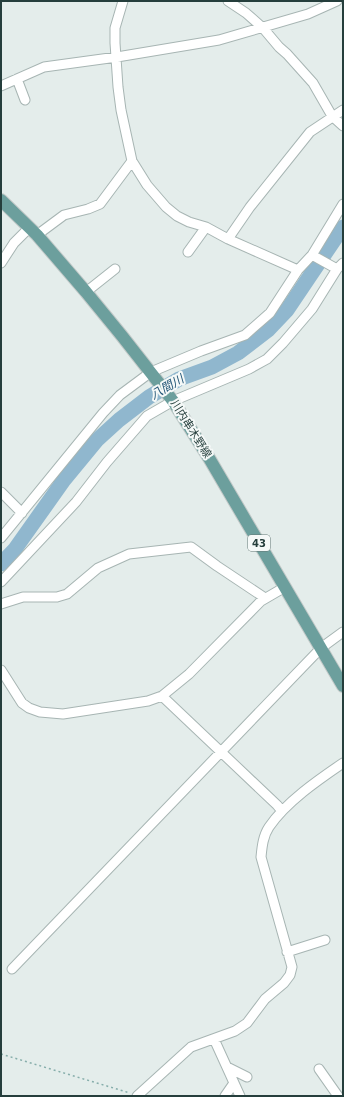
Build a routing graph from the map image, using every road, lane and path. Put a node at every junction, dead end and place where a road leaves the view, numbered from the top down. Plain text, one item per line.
1 (123, 1) edge
2 (228, 1) edge
3 (337, 1) edge
4 (263, 28) junction
5 (117, 57) junction
6 (18, 79) junction
7 (1, 86) edge
8 (25, 100) dead end
9 (343, 110) edge
10 (332, 116) junction
11 (343, 126) edge
12 (132, 161) junction
13 (1, 200) edge
14 (343, 204) edge
15 (206, 227) junction
16 (33, 231) junction
17 (228, 240) junction
18 (188, 252) dead end
19 (312, 255) junction
20 (1, 263) edge
21 (340, 266) edge
22 (115, 268) dead end
23 (298, 270) junction
24 (86, 292) junction
25 (150, 372) junction
26 (173, 401) junction
27 (1, 492) edge
28 (22, 513) junction
29 (1, 538) edge
30 (1, 582) edge
31 (285, 586) junction
32 (265, 598) junction
33 (1, 604) edge
34 (343, 632) edge
35 (321, 648) junction
36 (1, 670) edge
37 (343, 686) edge
38 (162, 696) junction
39 (221, 752) junction
40 (343, 763) edge
41 (282, 812) junction
42 (325, 940) dead end
43 (287, 952) junction
44 (12, 970) dead end
45 (214, 1039) junction
46 (1, 1054) edge
47 (227, 1067) junction
48 (319, 1070) dead end
49 (248, 1077) dead end
50 (234, 1083) junction
51 (137, 1096) edge
52 (225, 1096) edge
53 (240, 1096) edge
54 (338, 1096) edge

1 - 5 street
2 - 4 street
3 - 4 street
4 - 5 street
4 - 10 street
5 - 6 street
5 - 12 street
6 - 7 street
6 - 8 street
9 - 10 street
10 - 11 street
10 - 17 street
12 - 15 street
12 - 16 street
13 - 16 main road, 川内串木野線 / 43
14 - 19 street
15 - 17 street
15 - 18 street
16 - 20 street
16 - 24 main road, 川内串木野線 / 43
17 - 23 street
19 - 21 street
19 - 23 street
21 - 26 street
22 - 24 street
23 - 25 street
24 - 25 main road, 川内串木野線 / 43
25 - 26 main road, 川内串木野線 / 43
25 - 28 street
26 - 30 street
26 - 31 main road, 川内串木野線 / 43
27 - 28 street
28 - 29 street
31 - 32 street
31 - 35 main road, 川内串木野線 / 43
32 - 33 street
32 - 38 street
34 - 35 street
35 - 37 main road, 川内串木野線 / 43
35 - 39 street
36 - 38 street
38 - 39 street
39 - 41 street
39 - 44 street
40 - 41 street
41 - 43 street
42 - 43 street
43 - 45 street
45 - 47 street
45 - 51 street
46 - 51 path
47 - 49 street
47 - 50 street
48 - 54 street
50 - 52 street
50 - 53 street

